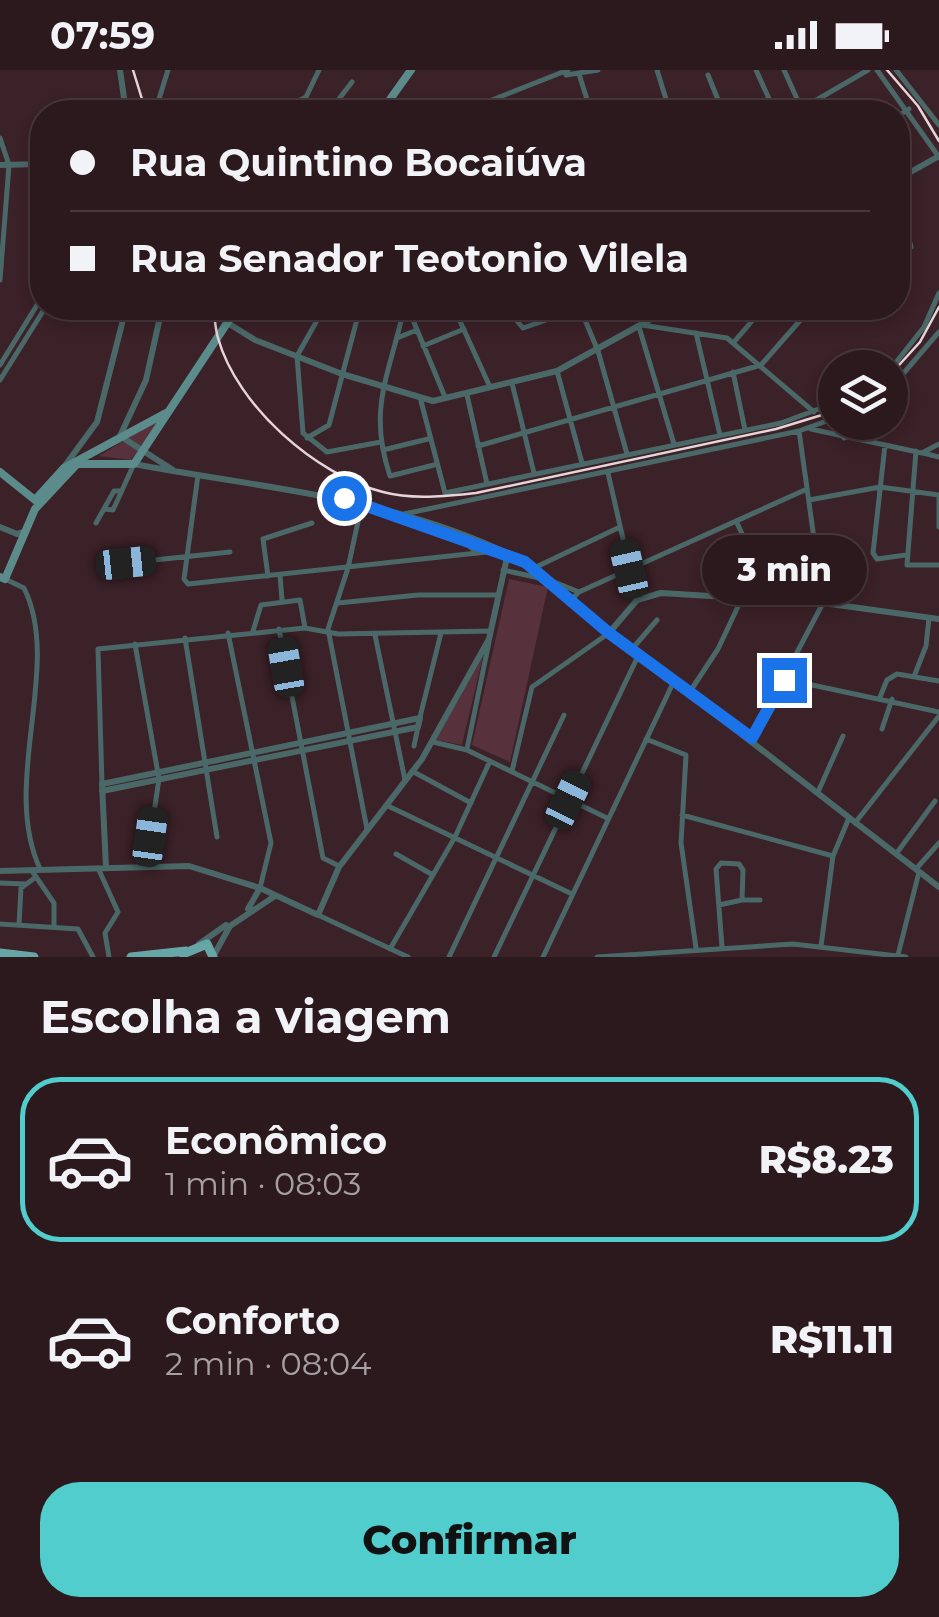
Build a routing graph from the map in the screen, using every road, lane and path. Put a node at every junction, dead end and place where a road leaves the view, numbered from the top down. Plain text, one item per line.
1 (120, 70) edge
2 (168, 70) edge
3 (319, 70) edge
4 (411, 70) edge
5 (598, 70) edge
6 (657, 70) edge
7 (756, 70) edge
8 (796, 70) edge
9 (868, 70) edge
10 (877, 70) edge
11 (896, 70) edge
12 (566, 72) edge
13 (785, 73) edge
14 (579, 74) junction
15 (708, 75) dead end
16 (352, 82) dead end
17 (797, 99) edge
18 (124, 100) edge
19 (158, 100) edge
20 (300, 100) edge
21 (338, 100) edge
22 (389, 100) edge
23 (492, 100) edge
24 (587, 100) edge
25 (666, 100) edge
26 (718, 100) edge
27 (770, 100) edge
28 (820, 100) edge
29 (901, 100) edge
30 (910, 112) edge
31 (939, 125) edge
32 (0, 138) edge
33 (939, 156) edge
34 (30, 164) edge
35 (5, 165) edge
36 (910, 172) edge
37 (910, 242) edge
38 (911, 246) dead end
39 (0, 280) edge
40 (939, 294) edge
41 (30, 316) edge
42 (38, 320) edge
43 (123, 320) edge
44 (159, 320) edge
45 (317, 320) edge
46 (357, 320) edge
47 (402, 320) edge
48 (411, 320) edge
49 (460, 320) edge
50 (516, 320) edge
51 (546, 320) edge
52 (585, 320) edge
53 (650, 320) edge
54 (753, 320) edge
55 (800, 320) edge
56 (226, 322) joint
57 (640, 326) junction
58 (464, 329) junction
59 (416, 330) junction
60 (696, 332) junction
61 (939, 332) edge
62 (397, 338) junction
63 (734, 342) junction
64 (424, 346) junction
65 (906, 350) edge
66 (598, 351) junction
67 (297, 356) junction
68 (0, 365) edge
69 (760, 365) junction
70 (908, 368) edge
71 (557, 371) junction
72 (733, 372) junction
73 (342, 374) junction
74 (706, 379) junction
75 (0, 380) edge
76 (512, 384) junction
77 (384, 388) junction
78 (491, 389) junction
79 (658, 392) junction
80 (466, 395) junction
81 (446, 399) junction
82 (421, 401) junction
83 (614, 405) junction
84 (818, 411) edge
85 (814, 412) junction
86 (168, 413) junction
87 (569, 419) junction
88 (818, 425) edge
89 (808, 428) junction
90 (745, 430) junction
91 (799, 431) junction
92 (818, 431) edge
93 (523, 433) junction
94 (120, 436) junction
95 (720, 436) junction
96 (306, 438) junction
97 (428, 439) junction
98 (858, 440) edge
99 (381, 442) junction
100 (104, 444) junction
101 (885, 444) junction
102 (939, 444) edge
103 (674, 445) junction
104 (478, 446) junction
105 (383, 450) junction
106 (143, 451) junction
107 (919, 452) junction
108 (627, 454) junction
109 (939, 457) edge
110 (99, 461) junction
111 (76, 462) junction
112 (582, 463) junction
113 (134, 464) junction
114 (434, 466) junction
115 (64, 468) junction
116 (1, 472) edge
117 (176, 472) junction
118 (608, 473) junction
119 (534, 474) junction
120 (198, 475) junction
121 (488, 485) junction
122 (880, 487) junction
123 (807, 489) junction
124 (912, 492) junction
125 (939, 496) edge
126 (809, 500) junction
127 (362, 503) junction
128 (35, 505) junction
129 (429, 508) junction
130 (402, 515) junction
131 (737, 522) junction
132 (312, 523) dead end
133 (96, 524) dead end
134 (430, 525) junction
135 (938, 525) edge
136 (0, 527) edge
137 (620, 527) junction
138 (24, 532) junction
139 (458, 536) junction
140 (230, 552) dead end
141 (504, 552) junction
142 (477, 553) junction
143 (906, 555) junction
144 (186, 556) junction
145 (126, 563) dead end
146 (939, 566) edge
147 (348, 568) junction
148 (534, 568) junction
149 (629, 569) junction
150 (503, 570) junction
151 (280, 574) junction
152 (268, 576) junction
153 (3, 578) edge
154 (545, 579) junction
155 (579, 592) junction
156 (498, 594) junction
157 (742, 598) junction
158 (282, 600) junction
159 (637, 600) junction
160 (773, 600) junction
161 (569, 601) junction
162 (338, 603) junction
163 (823, 603) junction
164 (929, 618) junction
165 (939, 619) edge
166 (657, 620) dead end
167 (305, 628) junction
168 (279, 629) junction
169 (328, 629) junction
170 (253, 631) junction
171 (228, 633) junction
172 (442, 633) junction
173 (609, 633) junction
174 (374, 634) junction
175 (490, 635) junction
176 (186, 638) junction
177 (135, 644) junction
178 (636, 651) junction
179 (914, 674) junction
180 (784, 680) junction
181 (939, 680) edge
182 (674, 682) junction
183 (689, 692) junction
184 (880, 697) junction
185 (892, 699) junction
186 (939, 714) edge
187 (564, 715) dead end
188 (419, 722) junction
189 (394, 727) junction
190 (882, 729) dead end
191 (843, 736) dead end
192 (348, 737) junction
193 (752, 738) junction
194 (646, 739) junction
195 (433, 742) junction
196 (414, 746) dead end
197 (300, 747) junction
198 (466, 750) junction
199 (253, 757) junction
200 (490, 761) junction
201 (206, 766) junction
202 (412, 771) junction
203 (512, 771) junction
204 (158, 776) junction
205 (405, 780) junction
206 (532, 782) junction
207 (102, 787) junction
208 (818, 792) junction
209 (568, 800) junction
210 (935, 800) dead end
211 (471, 803) junction
212 (386, 805) junction
213 (680, 815) junction
214 (607, 818) junction
215 (852, 820) junction
216 (367, 829) junction
217 (454, 837) junction
218 (217, 838) dead end
219 (939, 844) edge
220 (396, 854) dead end
221 (896, 854) junction
222 (833, 856) junction
223 (496, 859) junction
224 (146, 866) junction
225 (102, 867) junction
226 (340, 867) junction
227 (0, 871) edge
228 (918, 871) junction
229 (36, 872) junction
230 (433, 875) junction
231 (533, 876) junction
232 (0, 883) edge
233 (24, 884) junction
234 (939, 887) edge
235 (260, 888) junction
236 (572, 894) junction
237 (276, 896) junction
238 (742, 900) junction
239 (760, 900) dead end
240 (719, 905) junction
241 (318, 916) junction
242 (0, 924) edge
243 (19, 925) junction
244 (54, 926) junction
245 (199, 944) junction
246 (793, 944) junction
247 (820, 946) junction
248 (722, 947) junction
249 (696, 948) junction
250 (390, 949) junction
251 (183, 954) edge
252 (876, 954) edge
253 (1, 955) edge
254 (902, 956) edge
255 (34, 957) edge
256 (94, 957) edge
257 (108, 957) edge
258 (131, 957) edge
259 (145, 957) edge
260 (213, 957) edge
261 (408, 957) edge
262 (449, 957) edge
263 (494, 957) edge
264 (543, 957) edge
265 (597, 957) edge
266 (792, 957) edge

1 - 18 street
2 - 19 street
3 - 20 street
4 - 22 main road
5 - 14 street
6 - 25 street
7 - 27 street
8 - 13 street
9 - 28 street
10 - 29 street
11 - 31 street
12 - 14 street
12 - 23 street
13 - 17 street
14 - 24 street
15 - 26 street
16 - 21 street
30 - 33 street
32 - 35 street
33 - 36 street
34 - 35 street
35 - 39 street
37 - 38 street
40 - 65 street
41 - 68 street
42 - 75 street
43 - 115 street
44 - 94 street
45 - 67 street
46 - 73 street
47 - 62 street
48 - 59 street
49 - 58 street
50 - 51 street
52 - 66 street
53 - 57 street
54 - 63 street
55 - 69 street
56 - 67 street
56 - 86 main road
57 - 60 street
57 - 66 street
57 - 79 street
58 - 64 street
58 - 78 street
59 - 62 street
59 - 64 street
60 - 63 street
60 - 74 street
61 - 70 street
62 - 77 street
63 - 69 street
64 - 81 street
66 - 71 street
66 - 83 street
67 - 73 street
67 - 96 street
69 - 72 street
69 - 85 street
71 - 76 street
71 - 87 street
72 - 74 street
72 - 90 street
73 - 77 street
73 - 96 street
74 - 79 street
74 - 95 street
76 - 78 street
76 - 93 street
77 - 82 street
77 - 99 street
78 - 80 street
79 - 83 street
79 - 103 street
80 - 81 street
80 - 104 street
81 - 82 street
82 - 97 street
83 - 87 street
83 - 108 street
84 - 85 street
85 - 90 street
86 - 94 main road
86 - 106 main road
87 - 93 street
87 - 112 street
88 - 89 street
89 - 91 street
89 - 92 street
90 - 95 street
91 - 118 street
91 - 123 street
93 - 104 street
93 - 119 street
94 - 100 main road
94 - 106 street
95 - 103 street
96 - 99 street
97 - 105 street
97 - 114 street
98 - 101 street
99 - 105 street
100 - 110 main road
100 - 111 main road
101 - 107 street
101 - 122 street
102 - 107 street
103 - 108 street
104 - 121 street
105 - 114 street
106 - 113 main road
106 - 117 street
107 - 109 street
107 - 124 street
108 - 112 street
110 - 111 main road
110 - 113 main road
111 - 115 main road
111 - 128 main road
112 - 119 street
113 - 117 street
113 - 133 street
114 - 121 street
115 - 128 main road
116 - 128 main road
117 - 120 street
118 - 129 street
118 - 137 street
119 - 121 street
120 - 127 street
120 - 144 street
122 - 124 street
122 - 126 street
122 - 143 street
123 - 126 street
123 - 131 street
124 - 125 street
124 - 143 street
125 - 135 street
126 - 163 street
127 - 130 street
127 - 147 street
128 - 138 main road
129 - 130 street
129 - 134 street
130 - 134 street
131 - 149 street
131 - 160 street
132 - 152 street
134 - 139 street
136 - 138 street
137 - 148 street
137 - 149 street
138 - 153 main road
139 - 141 street
139 - 142 street
140 - 144 street
141 - 142 street
141 - 148 street
141 - 150 street
142 - 147 street
143 - 146 street
144 - 145 street
144 - 152 street
147 - 151 street
147 - 162 street
148 - 154 street
149 - 155 street
149 - 159 street
150 - 154 street
150 - 156 street
151 - 152 street
151 - 158 street
153 - 229 street
154 - 155 street
154 - 161 street
155 - 161 street
156 - 162 street
156 - 175 street
157 - 159 street
157 - 160 street
157 - 183 street
158 - 167 street
158 - 170 street
159 - 173 street
160 - 163 street
161 - 173 street
162 - 169 street
163 - 164 street
163 - 180 street
164 - 165 street
164 - 179 street
166 - 178 street
167 - 168 street
167 - 169 street
168 - 170 street
168 - 197 street
169 - 174 street
169 - 192 street
170 - 171 street
171 - 176 street
171 - 199 street
172 - 174 street
172 - 175 street
172 - 188 street
173 - 178 street
173 - 203 street
174 - 189 street
175 - 195 street
175 - 198 street
176 - 177 street
176 - 201 street
177 - 204 street
177 - 207 street
178 - 182 street
178 - 209 street
179 - 181 street
179 - 184 street
180 - 184 street
180 - 193 street
182 - 183 street
182 - 194 street
183 - 193 street
184 - 185 street
185 - 186 street
185 - 190 street
186 - 215 street
187 - 206 street
188 - 189 street
188 - 196 street
189 - 192 street
189 - 205 street
191 - 208 street
192 - 197 street
192 - 216 street
193 - 208 street
194 - 213 street
194 - 214 street
195 - 198 street
195 - 202 street
197 - 199 street
197 - 226 street
198 - 200 street
199 - 201 street
199 - 235 street
200 - 203 street
200 - 211 street
201 - 204 street
201 - 218 street
202 - 205 street
202 - 211 street
203 - 206 street
204 - 207 street
204 - 224 street
205 - 212 street
206 - 209 street
206 - 223 street
207 - 225 street
208 - 215 street
209 - 214 street
209 - 231 street
210 - 221 street
211 - 217 street
212 - 216 street
212 - 217 street
213 - 222 street
213 - 249 street
214 - 236 street
215 - 221 street
215 - 222 street
216 - 226 street
217 - 223 street
217 - 230 street
219 - 228 street
220 - 230 street
221 - 228 street
222 - 247 street
223 - 231 street
223 - 262 street
224 - 225 street
224 - 235 street
225 - 229 street
225 - 257 street
226 - 241 street
227 - 229 street
228 - 234 street
228 - 254 street
229 - 233 street
229 - 244 street
230 - 250 street
231 - 236 street
231 - 263 street
232 - 233 street
233 - 243 street
235 - 237 street
235 - 245 street
236 - 264 street
237 - 241 street
237 - 260 street
238 - 239 street
238 - 240 street
238 - 240 street
240 - 248 street
241 - 250 street
242 - 243 street
243 - 244 street
244 - 256 street
245 - 251 main road
245 - 260 main road
246 - 247 street
246 - 248 street
246 - 266 street
247 - 252 street
248 - 249 street
249 - 265 street
250 - 261 street
251 - 259 main road
252 - 254 street
253 - 255 main road
258 - 259 main road

